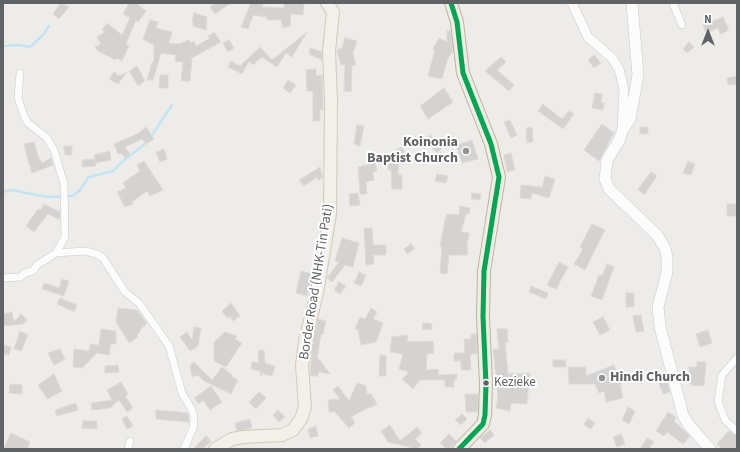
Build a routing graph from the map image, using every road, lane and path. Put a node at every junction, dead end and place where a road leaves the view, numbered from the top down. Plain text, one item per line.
1 (328, 3) edge
2 (450, 3) edge
3 (572, 3) edge
4 (632, 3) edge
5 (673, 3) edge
6 (682, 25) dead end
7 (20, 73) dead end
8 (622, 131) junction
9 (56, 253) junction
10 (3, 278) edge
11 (737, 358) edge
12 (737, 431) edge
13 (130, 441) dead end
14 (128, 449) edge
15 (184, 449) edge
16 (215, 449) edge
17 (459, 449) edge
18 (710, 449) edge

1 - 16 main road, Border Road (NHK-Tin Pati)
2 - 17 highway
3 - 8 street
4 - 8 main road
5 - 6 street
7 - 9 street
8 - 18 main road
9 - 10 street
9 - 15 street
11 - 12 street
13 - 14 street

